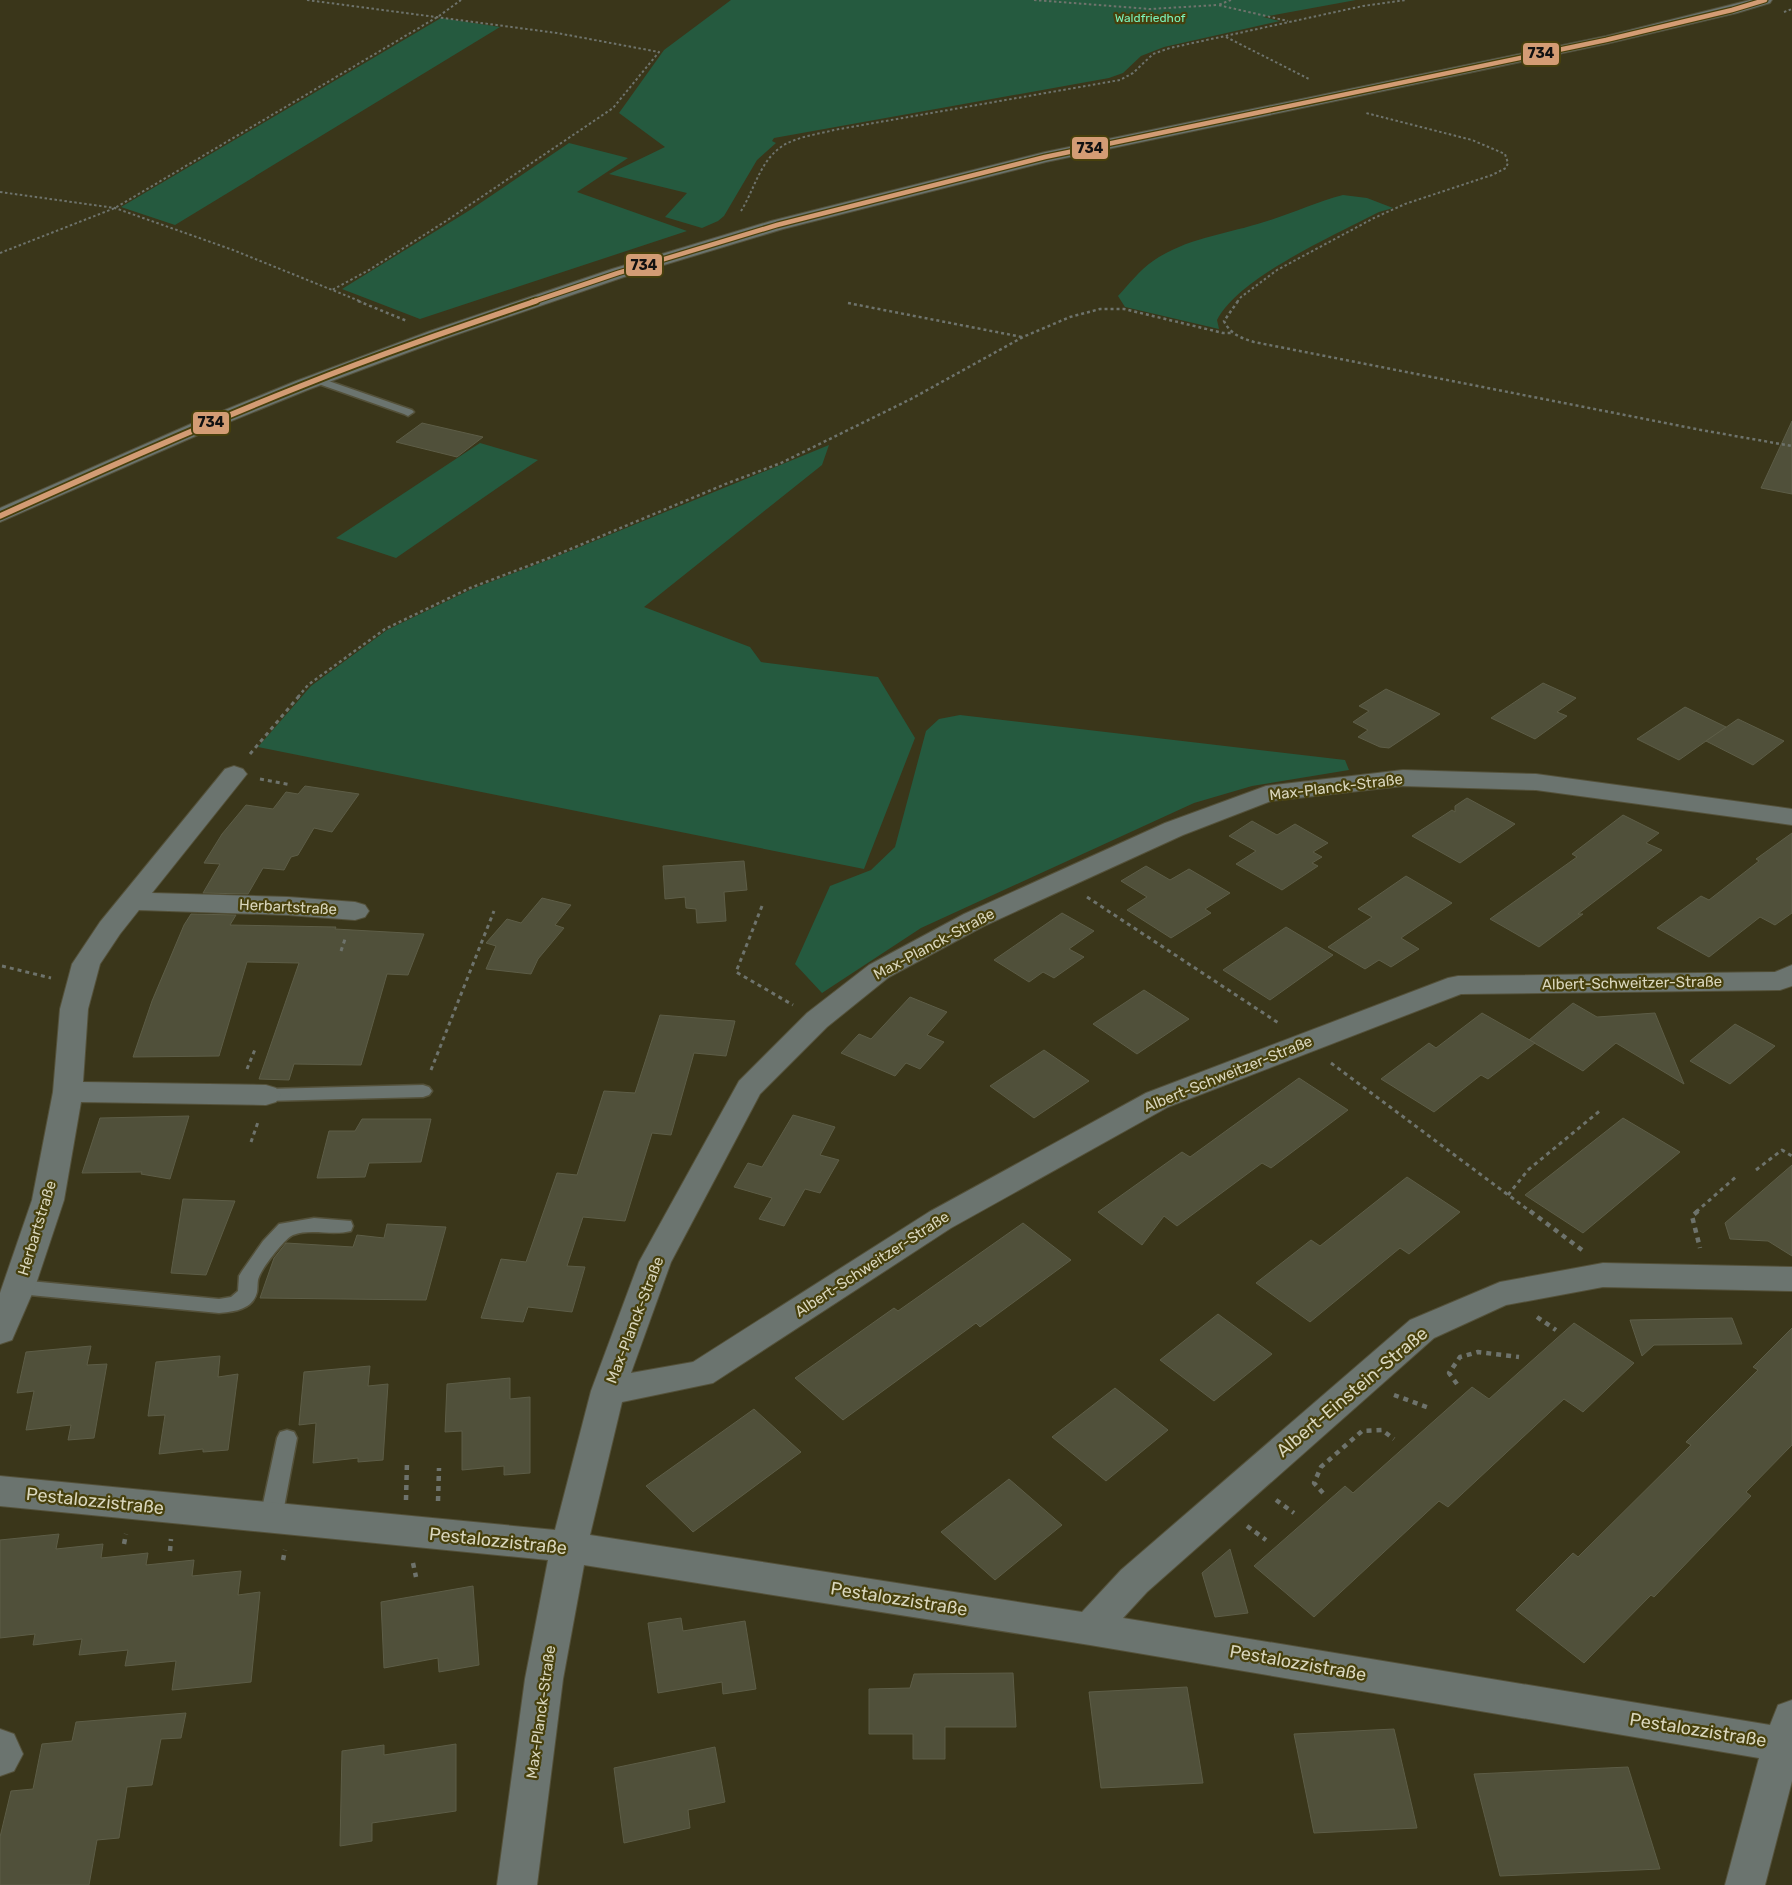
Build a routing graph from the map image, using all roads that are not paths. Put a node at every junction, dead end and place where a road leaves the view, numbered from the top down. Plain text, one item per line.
1 (1765, 0) edge
2 (317, 380) junction
3 (408, 412) dead end
4 (0, 516) edge
5 (234, 774) road end
6 (1792, 817) edge
7 (132, 901) junction
8 (355, 911) dead end
9 (1792, 974) edge
10 (423, 1091) road end
11 (68, 1092) junction
12 (266, 1096) joint
13 (344, 1226) dead end
14 (1792, 1279) edge
15 (20, 1287) junction
16 (0, 1331) edge
17 (608, 1391) junction
18 (287, 1438) dead end
19 (0, 1491) edge
20 (271, 1518) junction
21 (569, 1548) junction
22 (1090, 1628) junction
23 (1789, 1736) edge
24 (0, 1747) edge
25 (0, 1758) edge
26 (517, 1885) edge
27 (1745, 1885) edge

1 - 2 street
2 - 3 lane
2 - 4 street
5 - 7 street, Herbartstraße
6 - 17 street, Max-Planck-Straße
7 - 8 street, Herbartstraße
7 - 11 street, Herbartstraße
9 - 17 street, Albert-Schweitzer-Straße
10 - 12 lane
11 - 12 street
11 - 15 street, Herbartstraße
13 - 15 lane
14 - 22 street, Albert-Einstein-Straße
15 - 16 street, Herbartstraße
17 - 21 street, Max-Planck-Straße
18 - 20 lane
19 - 20 street, Pestalozzistraße
20 - 21 street, Pestalozzistraße
21 - 22 street, Pestalozzistraße
21 - 26 street, Max-Planck-Straße
22 - 23 street, Pestalozzistraße
23 - 27 street
24 - 25 street

